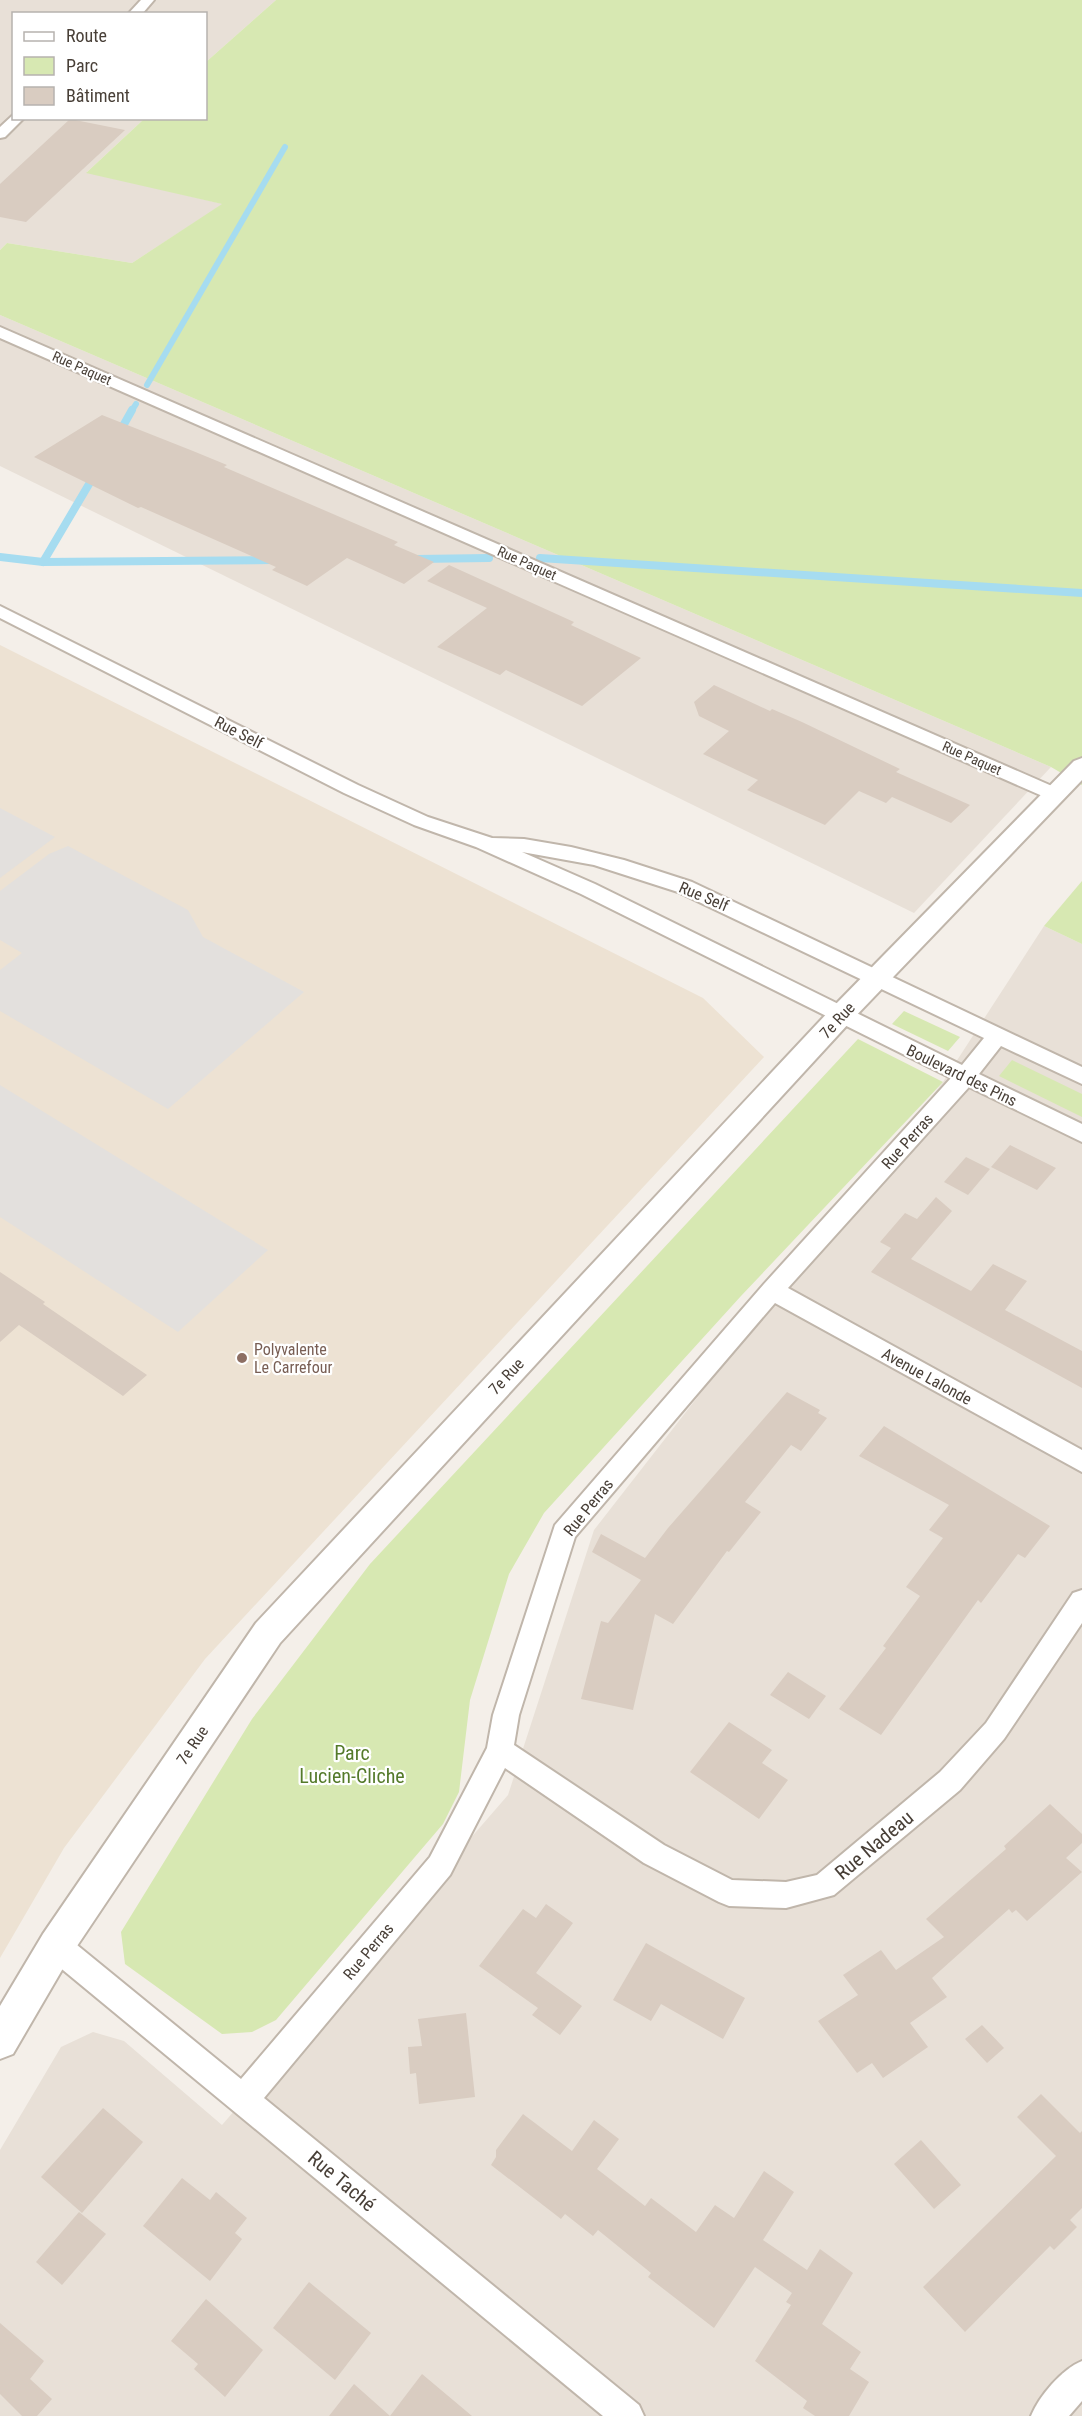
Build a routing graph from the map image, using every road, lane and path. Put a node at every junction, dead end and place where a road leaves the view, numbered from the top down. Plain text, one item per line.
1 (148, 0) edge
2 (136, 12) edge
3 (16, 120) edge
4 (0, 134) edge
5 (0, 332) edge
6 (0, 611) edge
7 (1082, 766) edge
8 (1054, 794) junction
9 (483, 842) junction
10 (879, 977) junction
11 (841, 1015) junction
12 (998, 1036) junction
13 (965, 1077) junction
14 (1082, 1077) edge
15 (1082, 1134) edge
16 (772, 1290) junction
17 (1082, 1462) edge
18 (1082, 1601) edge
19 (500, 1750) junction
20 (56, 1946) junction
21 (0, 2041) edge
22 (244, 2099) junction
23 (1082, 2377) edge
24 (628, 2416) edge
25 (1047, 2416) edge

1 - 2 street
3 - 4 street
5 - 8 street, Rue Paquet
6 - 9 street, Rue Self
7 - 8 street, 7e Rue
8 - 10 street, 7e Rue
9 - 10 street, Rue Self
9 - 11 street, Rue Self
10 - 11 street, 7e Rue
10 - 12 street
11 - 13 street, Boulevard des Pins
11 - 20 street, 7e Rue
12 - 13 street, Rue Perras
12 - 14 street
13 - 15 street, Boulevard des Pins
13 - 16 street, Rue Perras
16 - 17 street, Avenue Lalonde
16 - 19 street, Rue Perras
18 - 19 street, Rue Nadeau
19 - 22 street, Rue Perras
20 - 21 street, 7e Rue
20 - 22 street, Rue Taché
22 - 24 street, Rue Taché
23 - 25 street

